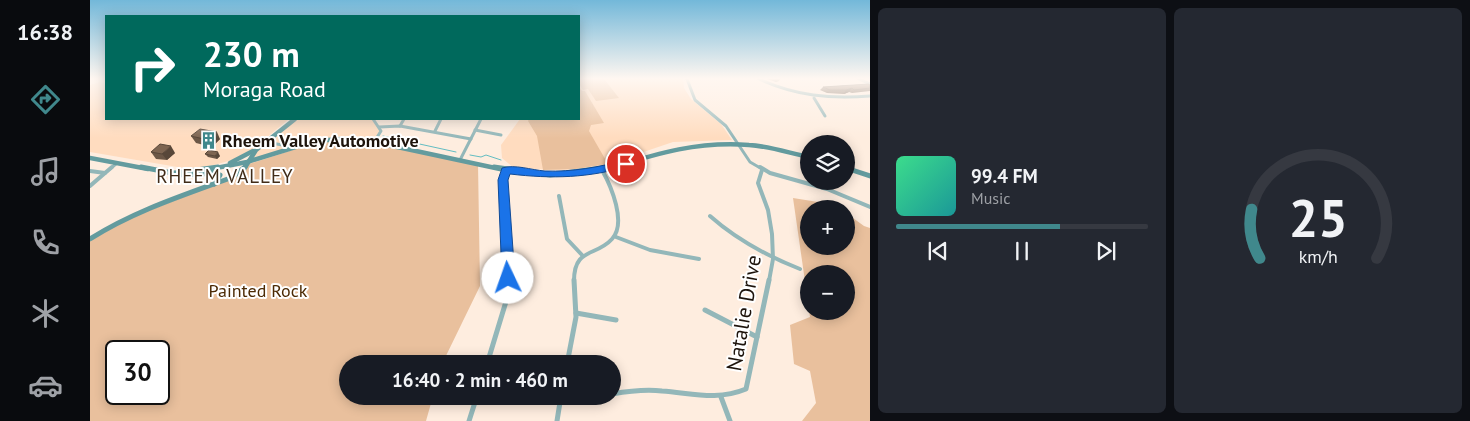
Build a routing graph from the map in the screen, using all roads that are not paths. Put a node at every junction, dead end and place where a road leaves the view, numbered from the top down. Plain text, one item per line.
1 (814, 98) edge
2 (694, 99) edge
3 (825, 116) dead end
4 (294, 120) edge
5 (374, 120) edge
6 (403, 120) edge
7 (441, 120) edge
8 (480, 120) edge
9 (400, 126) junction
10 (379, 127) junction
11 (475, 130) junction
12 (435, 132) junction
13 (501, 135) dead end
14 (471, 139) junction
15 (266, 142) junction
16 (374, 142) junction
17 (739, 144) junction
18 (293, 147) junction
19 (398, 147) junction
20 (256, 150) junction
21 (800, 155) edge
22 (90, 158) edge
23 (460, 160) junction
24 (117, 162) junction
25 (246, 163) junction
26 (214, 170) junction
27 (506, 170) junction
28 (602, 170) junction
29 (762, 170) junction
30 (90, 171) edge
31 (855, 171) edge
32 (105, 173) junction
33 (870, 176) edge
34 (90, 186) edge
35 (214, 186) junction
36 (559, 196) dead end
37 (870, 207) edge
38 (710, 216) dead end
39 (616, 237) junction
40 (90, 239) edge
41 (583, 256) junction
42 (773, 258) junction
43 (699, 259) dead end
44 (800, 269) dead end
45 (705, 310) dead end
46 (576, 313) junction
47 (616, 320) dead end
48 (757, 337) junction
49 (490, 355) edge
50 (569, 355) edge
51 (621, 393) edge
52 (721, 397) junction
53 (474, 405) edge
54 (559, 405) edge
55 (469, 421) edge
56 (556, 421) edge
57 (730, 421) edge

1 - 3 street
2 - 17 street
4 - 15 main road
5 - 10 street
6 - 9 street
7 - 12 street
8 - 11 street
9 - 10 street
9 - 12 street
10 - 16 street
11 - 13 street
11 - 14 street
12 - 14 street
14 - 23 street
15 - 18 street
15 - 20 main road
16 - 18 main road
16 - 19 main road
17 - 21 main road
17 - 28 main road
17 - 29 street
18 - 25 main road
19 - 23 main road
19 - 25 main road
20 - 25 main road
20 - 26 main road
22 - 24 main road
23 - 27 main road
24 - 26 main road
24 - 32 street
25 - 26 main road
25 - 35 main road
26 - 35 main road
27 - 28 main road
27 - 49 street
28 - 39 street
29 - 37 street
29 - 42 street, Natalie Drive
30 - 32 street
31 - 33 main road
32 - 34 street
35 - 40 main road
36 - 41 street
38 - 42 street
39 - 41 street
39 - 43 street
41 - 46 street
42 - 44 street
42 - 48 street, Natalie Drive
45 - 48 street
46 - 47 street
46 - 50 street
48 - 52 street, Natalie Drive
51 - 52 street, Natalie Drive
52 - 57 street
53 - 55 street
54 - 56 street

